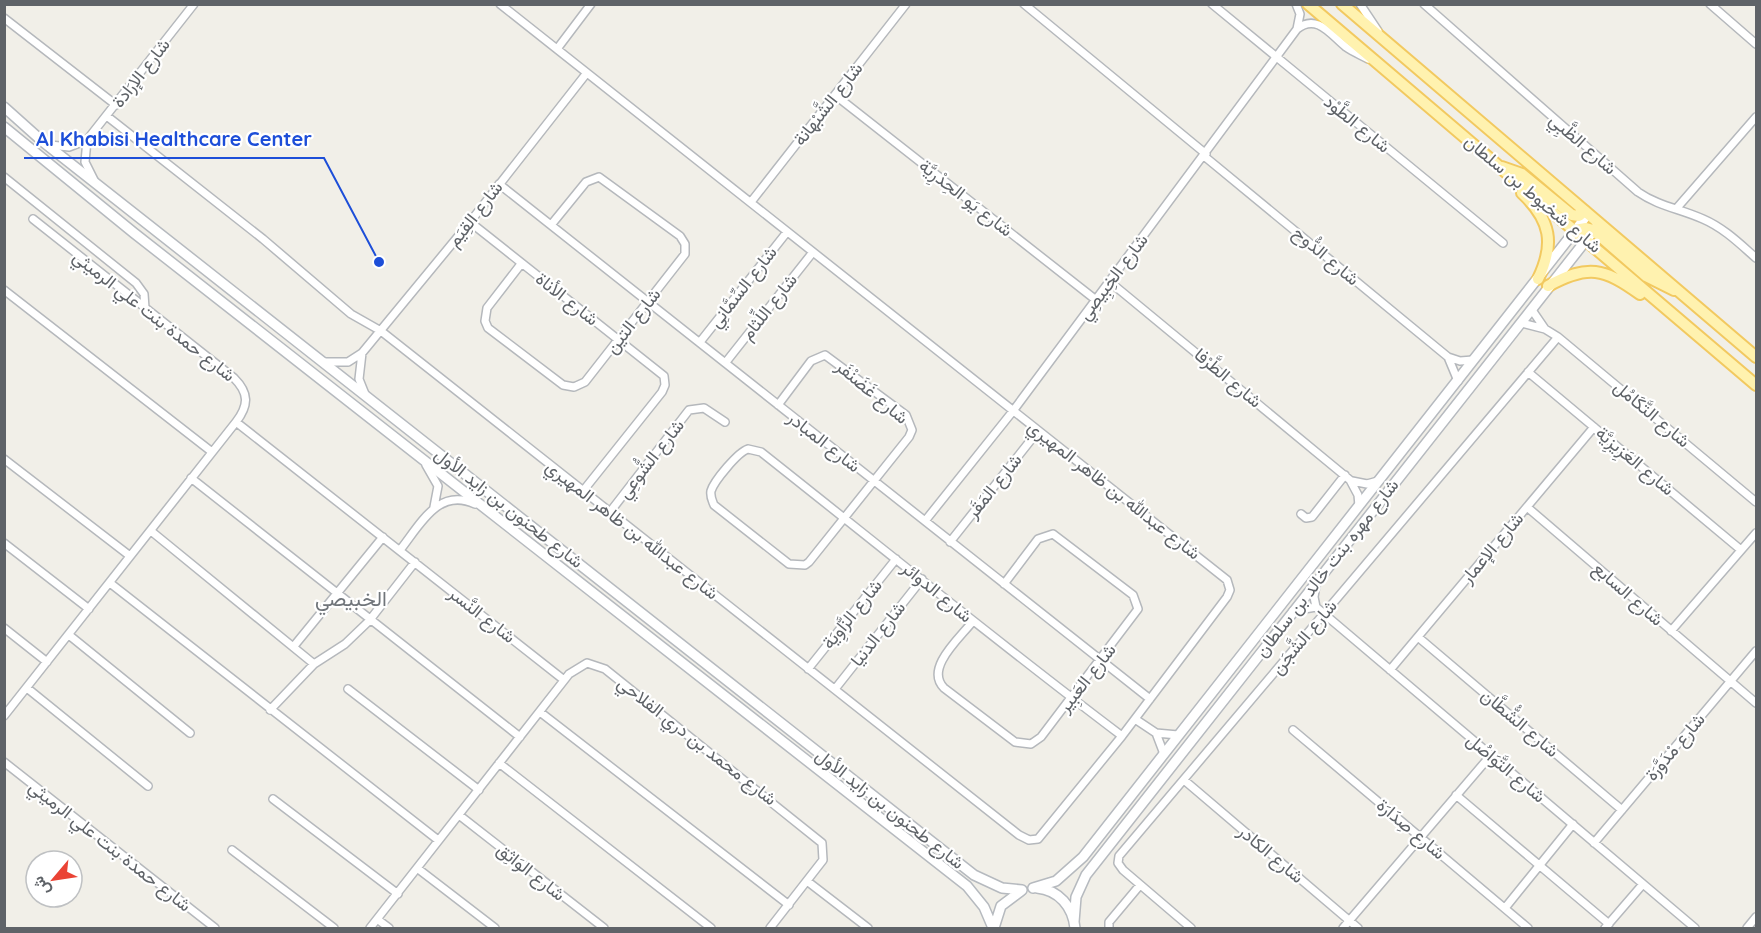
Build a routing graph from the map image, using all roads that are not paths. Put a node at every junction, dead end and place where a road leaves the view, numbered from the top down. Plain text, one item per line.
1 (194, 4) edge
2 (500, 4) edge
3 (591, 4) edge
4 (906, 4) edge
5 (1024, 4) edge
6 (1212, 4) edge
7 (1296, 4) edge
8 (1308, 4) edge
9 (1342, 4) edge
10 (1360, 4) edge
11 (1424, 4) edge
12 (1710, 4) edge
13 (4, 18) edge
14 (1297, 29) junction
15 (1383, 39) junction
16 (1756, 44) edge
17 (557, 49) junction
18 (1276, 56) junction
19 (1377, 62) junction
20 (586, 74) junction
21 (835, 95) junction
22 (116, 105) junction
23 (4, 108) edge
24 (108, 117) junction
25 (1756, 117) edge
26 (1446, 120) junction
27 (4, 127) edge
28 (87, 140) junction
29 (42, 141) junction
30 (1205, 155) junction
31 (1499, 166) junction
32 (4, 177) edge
33 (96, 183) junction
34 (499, 184) junction
35 (751, 202) junction
36 (1676, 209) junction
37 (1586, 212) junction
38 (33, 219) dead end
39 (470, 222) junction
40 (551, 225) junction
41 (1575, 230) junction
42 (1593, 231) junction
43 (787, 232) junction
44 (1503, 243) dead end
45 (813, 252) junction
46 (1756, 258) edge
47 (521, 264) junction
48 (1538, 279) junction
49 (1110, 282) junction
50 (1548, 286) junction
51 (4, 290) edge
52 (1096, 300) junction
53 (648, 302) junction
54 (145, 308) junction
55 (1532, 310) junction
56 (1522, 323) junction
57 (1545, 329) junction
58 (381, 331) junction
59 (1558, 337) junction
60 (618, 340) junction
61 (700, 342) junction
62 (1710, 346) junction
63 (362, 353) junction
64 (1448, 357) junction
65 (1756, 357) edge
66 (1473, 360) junction
67 (324, 362) junction
68 (726, 363) junction
69 (1528, 372) junction
70 (1458, 381) junction
71 (1756, 385) edge
72 (365, 394) junction
73 (778, 405) junction
74 (1013, 411) junction
75 (236, 422) junction
76 (725, 422) dead end
77 (1594, 427) junction
78 (1038, 431) junction
79 (753, 448) joint
80 (212, 452) junction
81 (415, 452) junction
82 (4, 459) edge
83 (1348, 477) junction
84 (191, 478) junction
85 (874, 481) junction
86 (1378, 481) junction
87 (583, 491) junction
88 (1756, 502) edge
89 (1359, 506) junction
90 (1527, 507) junction
91 (434, 508) junction
92 (610, 512) junction
93 (493, 513) junction
94 (1301, 514) dead end
95 (844, 518) junction
96 (925, 521) junction
97 (151, 531) junction
98 (1756, 533) edge
99 (383, 537) junction
100 (950, 542) junction
101 (4, 543) edge
102 (400, 550) junction
103 (1741, 550) junction
104 (130, 556) junction
105 (896, 559) junction
106 (415, 562) junction
107 (922, 579) junction
108 (1318, 579) junction
109 (110, 583) junction
110 (1004, 584) junction
111 (336, 595) junction
112 (1316, 607) junction
113 (89, 609) junction
114 (1293, 611) junction
115 (1324, 614) junction
116 (369, 621) junction
117 (974, 621) junction
118 (4, 628) edge
119 (1671, 631) junction
120 (69, 635) junction
121 (1418, 637) junction
122 (294, 646) junction
123 (1756, 651) edge
124 (1101, 660) junction
125 (47, 662) junction
126 (314, 664) junction
127 (808, 669) junction
128 (1390, 670) junction
129 (564, 680) junction
130 (1731, 681) junction
131 (27, 688) junction
132 (348, 689) dead end
133 (834, 689) junction
134 (1071, 698) junction
135 (1150, 699) junction
136 (1756, 703) edge
137 (270, 710) junction
138 (540, 712) junction
139 (4, 716) edge
140 (1135, 719) junction
141 (1293, 730) dead end
142 (190, 733) dead end
143 (1156, 733) junction
144 (1178, 735) junction
145 (1122, 736) junction
146 (520, 737) junction
147 (1164, 754) junction
148 (1491, 755) junction
149 (4, 762) edge
150 (499, 763) junction
151 (1184, 780) junction
152 (148, 786) dead end
153 (479, 790) junction
154 (1456, 795) junction
155 (273, 799) dead end
156 (1622, 810) junction
157 (459, 815) junction
158 (1573, 824) junction
159 (1421, 837) junction
160 (438, 840) junction
161 (1594, 843) junction
162 (232, 850) dead end
163 (1539, 866) junction
164 (417, 868) junction
165 (807, 881) junction
166 (1643, 884) junction
167 (1140, 885) junction
168 (1033, 888) junction
169 (1022, 890) junction
170 (398, 894) junction
171 (789, 905) junction
172 (1505, 908) junction
173 (1756, 917) edge
174 (377, 920) junction
175 (1349, 921) junction
176 (1075, 925) edge
177 (1607, 926) edge
178 (215, 928) edge
179 (334, 928) edge
180 (370, 928) edge
181 (389, 928) edge
182 (495, 928) edge
183 (604, 928) edge
184 (711, 928) edge
185 (770, 928) edge
186 (868, 928) edge
187 (994, 928) edge
188 (1109, 928) edge
189 (1191, 928) edge
190 (1343, 928) edge
191 (1358, 928) edge
192 (1528, 928) edge
193 (1695, 928) edge
194 (1747, 928) edge

1 - 22 street, شارع الإرَادة
2 - 17 street, شارع عبدالله بن ظاهر المهيري
3 - 17 street
4 - 21 street, شارع الشَّبْهانة
5 - 30 street, شارع الدُّوح
6 - 18 street, شارع الطَّوْد
7 - 14 street
8 - 19 main road, شارع شخبوط بن سلطان
9 - 15 main road, شارع شخبوط بن سلطان
10 - 15 street
11 - 36 street, شارع الظَّبِي
12 - 16 street
13 - 22 street
14 - 18 street, شارع الخِبِيصِي
14 - 19 street
15 - 37 main road, شارع شخبوط بن سلطان
17 - 20 street, شارع عبدالله بن ظاهر المهيري
18 - 30 street, شارع الخِبِيصِي
18 - 44 street, شارع الطَّوْد
19 - 26 main road, شارع شخبوط بن سلطان
20 - 34 street, شارع القِيَم
20 - 35 street, شارع عبدالله بن ظاهر المهيري
21 - 35 street, شارع الشَّبْهانة
21 - 52 street, شارع يَو الحِدْرِيَّة
22 - 24 street, شارع الإرَادة
23 - 29 street, شارع طحنون بن زايد الأول
24 - 28 street, شارع الإرَادة
24 - 58 street, شارع عبدالله بن ظاهر المهيري
25 - 36 street
26 - 31 main road, شارع شخبوط بن سلطان
26 - 48 main road
27 - 81 street, شارع طحنون بن زايد الأول
28 - 29 street
28 - 33 street
29 - 33 street, شارع طحنون بن زايد الأول
30 - 49 street, شارع الخِبِيصِي
30 - 64 street, شارع الدُّوح
31 - 37 main road
31 - 41 main road, شارع شخبوط بن سلطان
32 - 54 street
33 - 67 street, شارع طحنون بن زايد الأول
34 - 39 street, شارع القِيَم
34 - 40 street, شارع المبادر
35 - 43 street, شارع عبدالله بن ظاهر المهيري
36 - 46 street, شارع الظَّبِي
37 - 41 street, شارع مهره بنت خالد بن سلطان
37 - 42 main road, شارع شخبوط بن سلطان
38 - 54 street, شارع حمدة بنت علي الرميثي
39 - 47 street, شارع الأناة
39 - 58 street, شارع القِيَم
40 - 53 street, شارع المبادر
40 - 53 street, شارع التين
41 - 42 main road, شارع شخبوط بن سلطان
41 - 48 street, شارع مهره بنت خالد بن سلطان
42 - 50 street, شارع مهره بنت خالد بن سلطان
42 - 62 main road, شارع شخبوط بن سلطان
42 - 65 main road, شارع شخبوط بن سلطان
43 - 45 street, شارع عبدالله بن ظاهر المهيري
43 - 61 street, شارع السِّمَّانِي
45 - 68 street, شارع اللِّثام
45 - 74 street, شارع عبدالله بن ظاهر المهيري
47 - 60 street, شارع الأناة
47 - 60 street, شارع التين
48 - 66 street, شارع مهره بنت خالد بن سلطان
49 - 52 street, شارع الخِبِيصِي
49 - 83 street, شارع الطَّرْفا
50 - 55 street, شارع مهره بنت خالد بن سلطان
50 - 62 main road
51 - 80 street
52 - 74 street, شارع الخِبِيصِي
53 - 60 street, شارع التين
53 - 61 street, شارع المبادر
54 - 75 street, شارع حمدة بنت علي الرميثي
55 - 56 street, شارع مهره بنت خالد بن سلطان
55 - 57 street, شارع التَّكَامُل
56 - 57 street, شارع التَّكَامُل
56 - 108 street, شارع مهره بنت خالد بن سلطان
57 - 59 street, شارع التَّكَامُل
58 - 63 street, شارع القِيَم
58 - 87 street, شارع عبدالله بن ظاهر المهيري
59 - 69 street, شارع الشَّجَن
59 - 88 street, شارع التَّكَامُل
60 - 87 street, شارع الأناة
61 - 68 street, شارع المبادر
62 - 71 main road, شارع شخبوط بن سلطان
63 - 67 street, شارع القِيَم
63 - 72 street
64 - 66 street
64 - 70 street, شارع الدُّوح
66 - 70 street, شارع مهره بنت خالد بن سلطان
67 - 72 street, شارع طحنون بن زايد الأول
68 - 73 street, شارع المبادر
69 - 77 street, شارع العَزِيزِيَّة
69 - 115 street, شارع الشَّجَن
70 - 86 street, شارع مهره بنت خالد بن سلطان
72 - 169 street, شارع طحنون بن زايد الأول
73 - 85 street, شارع المبادر
73 - 85 street, شارع غَضَنْفَر
74 - 78 street, شارع عبدالله بن ظاهر المهيري
74 - 96 street, شارع الخِبِيصِي
75 - 80 street, شارع حمدة بنت علي الرميثي
75 - 99 street, شارع النَّسر
76 - 92 street, شارع الشُّوعِي
77 - 90 street, شارع الإعمار
77 - 103 street, شارع العَزِيزِيَّة
78 - 100 street, شارع المَقَر
78 - 135 street, شارع عبدالله بن ظاهر المهيري
79 - 95 street, شارع الدوائر
79 - 95 street, شارع غَضَنْفَر
80 - 84 street, شارع حمدة بنت علي الرميثي
81 - 91 street
81 - 93 street, شارع طحنون بن زايد الأول
82 - 104 street
83 - 86 street
83 - 89 street
83 - 94 street
84 - 97 street, شارع حمدة بنت علي الرميثي
84 - 111 street
85 - 95 street, شارع غَضَنْفَر
85 - 96 street, شارع المبادر
86 - 89 street, شارع مهره بنت خالد بن سلطان
87 - 92 street, شارع عبدالله بن ظاهر المهيري
89 - 144 street, شارع مهره بنت خالد بن سلطان
90 - 119 street, شارع السابع
90 - 121 street, شارع الإعمار
91 - 93 street
91 - 102 street
92 - 127 street, شارع عبدالله بن ظاهر المهيري
93 - 187 street, شارع طحنون بن زايد الأول
95 - 105 street, شارع الدوائر
96 - 100 street, شارع المبادر
97 - 104 street, شارع حمدة بنت علي الرميثي
97 - 122 street
98 - 103 street
99 - 102 street, شارع النَّسر
99 - 111 street
100 - 110 street, شارع المبادر
101 - 113 street
102 - 106 street, شارع النَّسر
103 - 119 street
104 - 109 street, شارع حمدة بنت علي الرميثي
105 - 107 street, شارع الدوائر
105 - 127 street, شارع الزَّاوِيَة
106 - 116 street
106 - 129 street, شارع النَّسر
107 - 117 street, شارع الدوائر
107 - 133 street, شارع الدنيا
108 - 112 street
108 - 114 street, شارع مهره بنت خالد بن سلطان
109 - 113 street, شارع حمدة بنت علي الرميثي
109 - 137 street
110 - 124 street, شارع المبادر
110 - 124 street, شارع العَبِير
111 - 116 street
111 - 122 street
112 - 114 street
112 - 115 street, شارع التَّوَاصُل
113 - 120 street, شارع حمدة بنت علي الرميثي
114 - 176 street, شارع مهره بنت خالد بن سلطان
115 - 128 street, شارع التَّوَاصُل
115 - 151 street, شارع الشَّجَن
116 - 126 street
116 - 146 street
117 - 134 street, شارع الدوائر
117 - 134 street, شارع العَبِير
118 - 125 street
119 - 130 street, شارع السابع
120 - 125 street, شارع حمدة بنت علي الرميثي
120 - 142 street
121 - 128 street, شارع الإعمار
121 - 156 street, شارع الشُّطَّان
122 - 126 street
123 - 130 street, شارع مْدَوَّرَة
124 - 134 street, شارع العَبِير
124 - 135 street, شارع المبادر
125 - 131 street, شارع حمدة بنت علي الرميثي
126 - 137 street
127 - 133 street, شارع عبدالله بن ظاهر المهيري
128 - 148 street, شارع التَّوَاصُل
129 - 138 street, شارع محمد بن دري الفلاحي
129 - 165 street, شارع محمد بن دري الفلاحي
130 - 136 street, شارع السابع
130 - 156 street, شارع مْدَوَّرَة
131 - 139 street, شارع حمدة بنت علي الرميثي
131 - 152 street
132 - 153 street
133 - 145 street, شارع عبدالله بن ظاهر المهيري
134 - 145 street, شارع الدوائر
135 - 140 street, شارع عبدالله بن ظاهر المهيري
137 - 160 street
138 - 146 street, شارع محمد بن دري الفلاحي
138 - 171 street
140 - 143 street
140 - 145 street, شارع عبدالله بن ظاهر المهيري
141 - 159 street, شارع صِدَارَة
143 - 144 street
143 - 147 street
144 - 147 street, شارع مهره بنت خالد بن سلطان
146 - 150 street, شارع محمد بن دري الفلاحي
147 - 168 street, شارع مهره بنت خالد بن سلطان
148 - 154 street
148 - 158 street, شارع التَّوَاصُل
149 - 178 street, شارع حمدة بنت علي الرميثي
150 - 153 street, شارع محمد بن دري الفلاحي
150 - 184 street
151 - 167 street, شارع الشَّجَن
151 - 175 street, شارع الكادر
153 - 157 street, شارع محمد بن دري الفلاحي
154 - 159 street
154 - 163 street
155 - 170 street
156 - 161 street, شارع مْدَوَّرَة
157 - 160 street, شارع محمد بن دري الفلاحي
157 - 183 street, شارع الوَاثِق
158 - 161 street, شارع التَّوَاصُل
158 - 163 street
159 - 172 street, شارع صِدَارَة
159 - 175 street
160 - 164 street, شارع محمد بن دري الفلاحي
161 - 166 street, شارع التَّوَاصُل
162 - 179 street
163 - 172 street
163 - 177 street
164 - 170 street, شارع محمد بن دري الفلاحي
164 - 182 street
165 - 171 street, شارع محمد بن دري الفلاحي
165 - 186 street
166 - 177 street
166 - 193 street, شارع التَّوَاصُل
167 - 188 street
167 - 189 street, شارع الشَّجَن
168 - 169 street, شارع مهره بنت خالد بن سلطان
168 - 176 street
169 - 187 street
170 - 174 street, شارع محمد بن دري الفلاحي
171 - 185 street, شارع محمد بن دري الفلاحي
172 - 192 street, شارع صِدَارَة
173 - 194 street
174 - 180 street, شارع محمد بن دري الفلاحي
174 - 181 street
175 - 190 street
175 - 191 street, شارع الكادر

